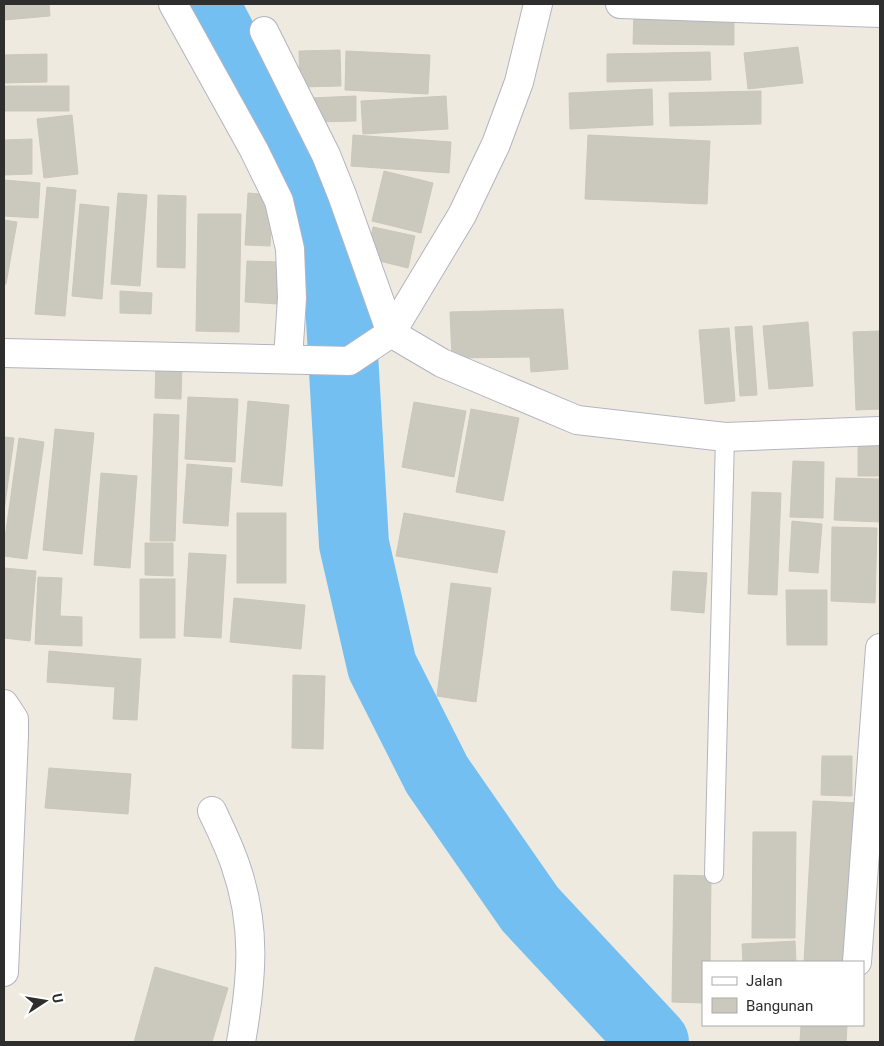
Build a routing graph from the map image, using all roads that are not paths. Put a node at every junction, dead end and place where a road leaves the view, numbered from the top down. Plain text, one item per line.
1 (173, 4) edge
2 (538, 4) edge
3 (620, 4) edge
4 (880, 14) edge
5 (264, 31) dead end
6 (391, 333) junction
7 (4, 353) edge
8 (292, 359) junction
9 (880, 432) edge
10 (725, 437) junction
11 (880, 648) edge
12 (4, 704) edge
13 (212, 811) dead end
14 (714, 874) dead end
15 (857, 961) edge
16 (4, 972) edge
17 (241, 1042) edge

1 - 8 street
2 - 6 street
3 - 4 street
5 - 6 street
6 - 8 street
6 - 10 street
7 - 8 street
9 - 10 street
10 - 14 lane
11 - 15 street
12 - 16 street
13 - 17 street

